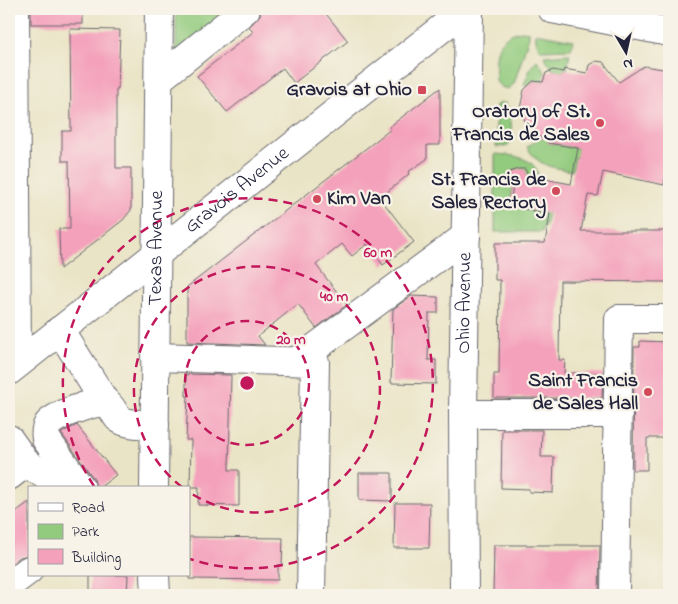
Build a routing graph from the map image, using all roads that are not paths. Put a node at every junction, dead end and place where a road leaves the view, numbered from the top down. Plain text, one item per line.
1 (15, 9) edge
2 (159, 9) edge
3 (246, 9) edge
4 (467, 9) edge
5 (552, 9) edge
6 (669, 32) edge
7 (159, 79) junction
8 (466, 236) junction
9 (156, 253) junction
10 (669, 320) edge
11 (60, 330) junction
12 (155, 357) junction
13 (297, 361) junction
14 (13, 368) edge
15 (105, 402) junction
16 (464, 414) junction
17 (618, 414) junction
18 (155, 426) junction
19 (9, 439) edge
20 (18, 470) edge
21 (151, 485) edge
22 (54, 486) edge
23 (80, 486) edge
24 (28, 571) edge
25 (155, 576) edge
26 (9, 584) edge
27 (156, 595) edge
28 (311, 595) edge
29 (464, 595) edge
30 (616, 595) edge

1 - 14 street
2 - 7 street, Texas Avenue
3 - 7 street
4 - 8 street, Ohio Avenue
4 - 9 street, Gravois Avenue
5 - 6 street
7 - 9 street, Texas Avenue
8 - 13 street
8 - 16 street, Ohio Avenue
9 - 11 street, Gravois Avenue
9 - 12 street, Texas Avenue
10 - 17 street
11 - 14 street, Gravois Avenue
11 - 15 street
12 - 13 street
12 - 18 street, Texas Avenue
13 - 28 street
15 - 18 street
15 - 23 street
16 - 17 street
16 - 29 street, Ohio Avenue
17 - 30 street
18 - 21 street, Texas Avenue
19 - 20 street
20 - 22 street
24 - 26 street
25 - 27 street

